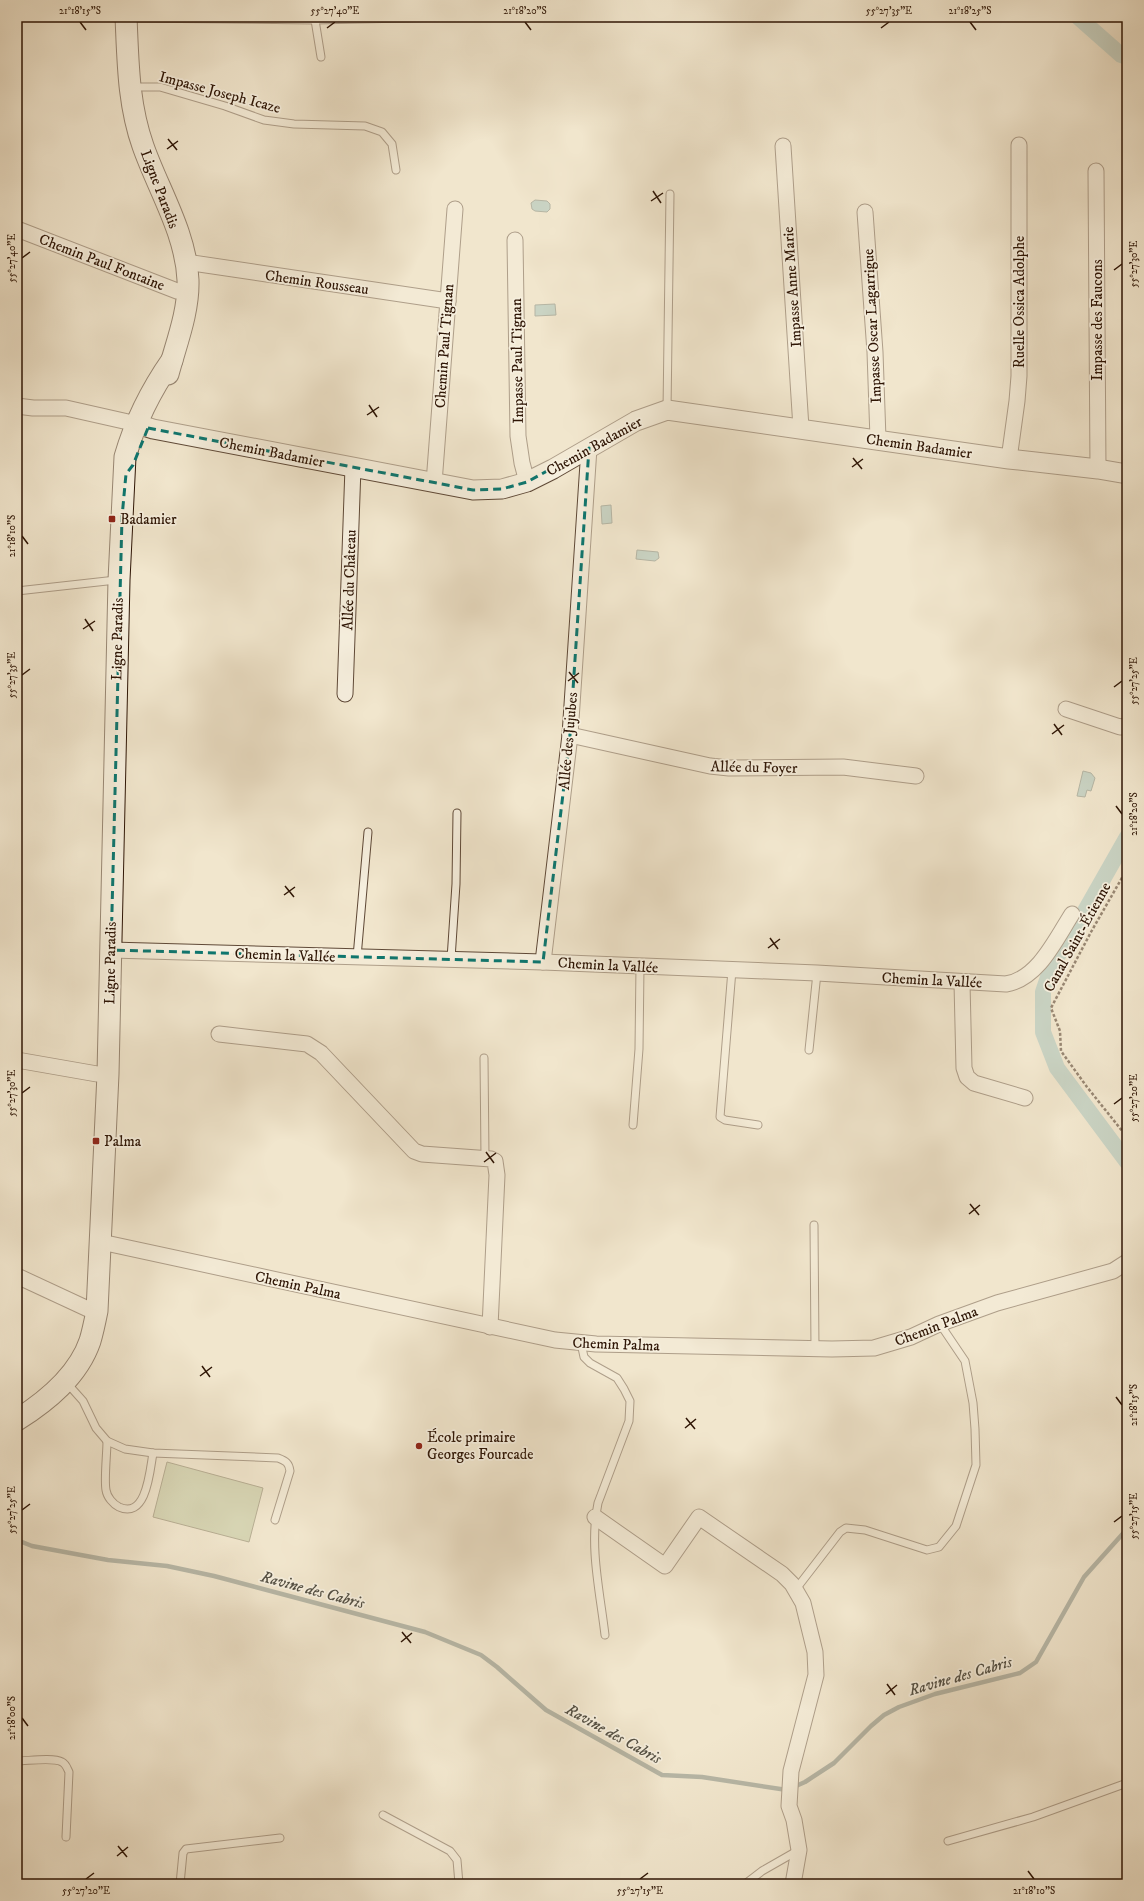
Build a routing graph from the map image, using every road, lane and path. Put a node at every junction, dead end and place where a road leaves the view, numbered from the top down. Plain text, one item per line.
1 (125, 17) edge
2 (450, 17) edge
3 (315, 20) junction
4 (321, 57) dead end
5 (129, 87) junction
6 (1019, 145) dead end
7 (783, 146) dead end
8 (396, 170) dead end
9 (1096, 171) dead end
10 (670, 194) dead end
11 (455, 209) dead end
12 (865, 212) dead end
13 (17, 229) edge
14 (516, 240) dead end
15 (186, 262) junction
16 (187, 291) junction
17 (448, 301) junction
18 (17, 406) edge
19 (667, 410) junction
20 (143, 426) junction
21 (801, 428) junction
22 (878, 439) junction
23 (589, 448) junction
24 (1009, 459) junction
25 (352, 467) junction
26 (1098, 469) junction
27 (1127, 474) edge
28 (528, 482) junction
29 (434, 483) junction
30 (118, 580) junction
31 (17, 591) edge
32 (345, 694) dead end
33 (1066, 709) dead end
34 (1127, 726) edge
35 (570, 736) junction
36 (916, 776) dead end
37 (457, 813) dead end
38 (368, 832) dead end
39 (1127, 869) edge
40 (1072, 914) dead end
41 (111, 950) junction
42 (357, 957) junction
43 (451, 959) junction
44 (543, 962) junction
45 (640, 966) junction
46 (732, 970) junction
47 (817, 973) junction
48 (962, 983) junction
49 (219, 1034) dead end
50 (809, 1050) dead end
51 (484, 1058) dead end
52 (17, 1060) edge
53 (108, 1074) junction
54 (1025, 1098) dead end
55 (633, 1125) dead end
56 (758, 1125) dead end
57 (1127, 1137) edge
58 (485, 1158) junction
59 (814, 1225) dead end
60 (100, 1242) junction
61 (1127, 1262) edge
62 (17, 1276) edge
63 (97, 1311) junction
64 (940, 1324) junction
65 (490, 1327) junction
66 (580, 1343) junction
67 (815, 1349) junction
68 (66, 1381) junction
69 (17, 1420) edge
70 (107, 1441) junction
71 (153, 1453) junction
72 (595, 1517) junction
73 (275, 1520) dead end
74 (796, 1589) junction
75 (604, 1635) dead end
76 (17, 1761) edge
77 (1127, 1783) edge
78 (383, 1815) dead end
79 (66, 1837) dead end
80 (280, 1838) dead end
81 (948, 1841) dead end
82 (799, 1850) junction
83 (180, 1884) edge
84 (459, 1884) edge
85 (745, 1884) edge
86 (793, 1884) edge

1 - 3 lane
1 - 5 main road, Ligne Paradis
2 - 3 lane
3 - 4 lane
5 - 8 lane, Impasse Joseph Icaze
5 - 15 main road, Ligne Paradis
6 - 24 street, Ruelle Ossica Adolphe
7 - 21 street, Impasse Anne Marie
9 - 26 street, Impasse des Faucons
10 - 19 lane
11 - 17 street, Chemin Paul Tignan
12 - 22 street, Impasse Oscar Lagarrigue
13 - 16 street, Chemin Paul Fontaine
14 - 28 street, Impasse Paul Tignan
15 - 16 main road, Ligne Paradis
15 - 17 street, Chemin Rousseau
16 - 20 main road, Ligne Paradis
17 - 29 street, Chemin Paul Tignan
18 - 20 street
19 - 21 street, Chemin Badamier
19 - 23 street, Chemin Badamier
20 - 25 street, Chemin Badamier
20 - 30 main road, Ligne Paradis
21 - 22 street, Chemin Badamier
22 - 24 street, Chemin Badamier
23 - 28 street, Chemin Badamier
23 - 35 street, Allée des Jujubes
24 - 26 street, Chemin Badamier
25 - 29 street, Chemin Badamier
25 - 32 street, Allée du Château
26 - 27 street, Chemin Badamier
28 - 29 street, Chemin Badamier
30 - 31 lane
30 - 41 main road, Ligne Paradis
33 - 34 street
35 - 36 street, Allée du Foyer
35 - 44 street, Allée des Jujubes
37 - 43 lane
38 - 42 lane
39 - 57 path, Canal Saint-Étienne
40 - 48 street, Chemin la Vallée
41 - 42 street, Chemin la Vallée
41 - 53 main road, Ligne Paradis
42 - 43 street, Chemin la Vallée
43 - 44 street, Chemin la Vallée
44 - 45 street, Chemin la Vallée
45 - 46 street, Chemin la Vallée
45 - 55 lane
46 - 47 street, Chemin la Vallée
46 - 56 lane
47 - 48 street, Chemin la Vallée
47 - 50 lane
48 - 54 street
49 - 58 street
51 - 58 lane
52 - 53 street
53 - 60 main road, Ligne Paradis
58 - 65 street
59 - 67 lane
60 - 63 main road, Ligne Paradis
60 - 65 street, Chemin Palma
61 - 64 street, Chemin Palma
62 - 63 street
63 - 68 main road, Ligne Paradis
64 - 67 street, Chemin Palma
64 - 74 lane
65 - 66 street, Chemin Palma
66 - 67 street, Chemin Palma
66 - 72 lane
68 - 69 main road, Ligne Paradis
68 - 70 lane
70 - 71 lane
70 - 71 lane
71 - 73 lane
72 - 74 street
72 - 75 lane
74 - 82 street
76 - 79 lane
77 - 81 lane
78 - 84 lane
80 - 83 lane
82 - 85 lane
82 - 86 street

